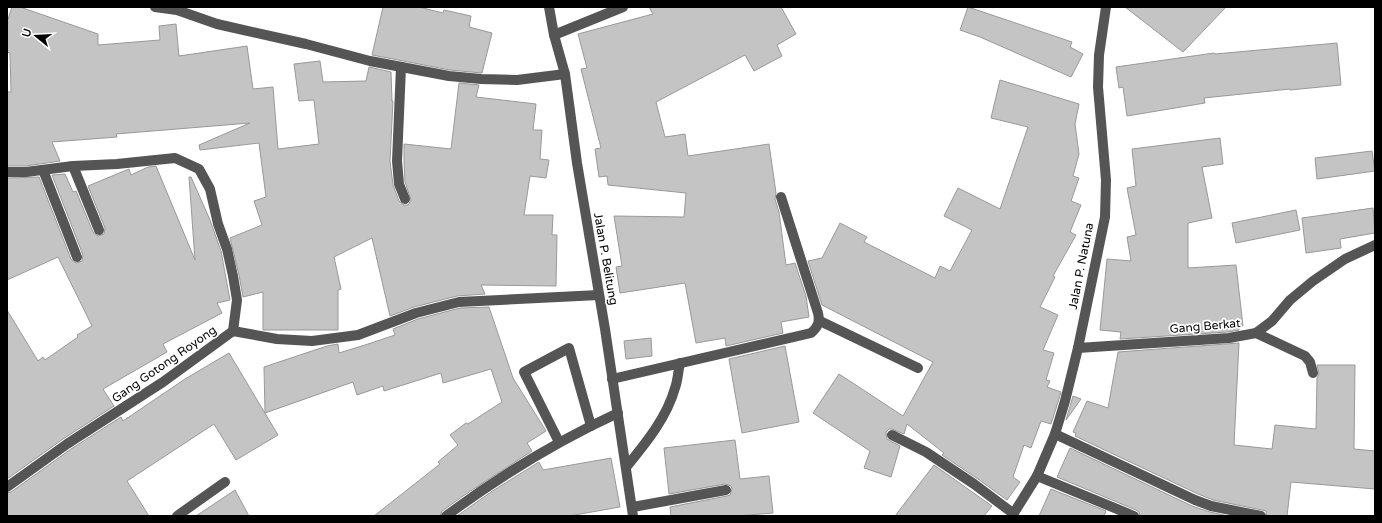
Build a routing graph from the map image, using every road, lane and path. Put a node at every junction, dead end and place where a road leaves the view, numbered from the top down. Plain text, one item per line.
1 (155, 7) edge
2 (549, 7) edge
3 (623, 7) edge
4 (1106, 7) edge
5 (554, 35) junction
6 (401, 67) junction
7 (565, 74) junction
8 (73, 166) junction
9 (43, 170) junction
10 (7, 172) edge
11 (781, 197) dead end
12 (405, 199) dead end
13 (99, 230) dead end
14 (1375, 245) edge
15 (77, 257) dead end
16 (599, 295) junction
17 (820, 321) junction
18 (233, 331) junction
19 (1256, 333) junction
20 (1078, 348) junction
21 (680, 363) junction
22 (918, 368) dead end
23 (1313, 374) dead end
24 (612, 379) junction
25 (615, 414) junction
26 (591, 426) junction
27 (1055, 434) junction
28 (892, 435) dead end
29 (559, 442) junction
30 (627, 466) junction
31 (1037, 476) junction
32 (226, 482) dead end
33 (7, 487) edge
34 (726, 490) dead end
35 (633, 511) edge
36 (1013, 515) edge
37 (177, 516) edge
38 (446, 516) edge
39 (1134, 516) edge
40 (1261, 516) edge

1 - 6 street
2 - 5 street, Jalan P. Belitung
3 - 5 street
4 - 20 street, Jalan P. Natuna
5 - 7 street, Jalan P. Belitung
6 - 7 street
6 - 12 street
7 - 16 street, Jalan P. Belitung
8 - 9 street, Gang Gotong Royong
8 - 13 street
8 - 18 street, Gang Gotong Royong
9 - 10 street, Gang Gotong Royong
9 - 15 street
11 - 17 street
14 - 19 street, Gang Berkat
16 - 18 street
16 - 24 street, Jalan P. Belitung
17 - 21 street
17 - 22 street
18 - 33 street, Gang Gotong Royong
19 - 20 street, Gang Berkat
19 - 23 street
20 - 27 street, Jalan P. Natuna
21 - 24 street
21 - 30 street
24 - 25 street, Jalan P. Belitung
25 - 26 street
25 - 30 street, Jalan P. Belitung
26 - 29 street
26 - 29 street
27 - 31 street, Jalan P. Natuna
27 - 40 street
28 - 36 street
29 - 38 street
30 - 35 street, Jalan P. Belitung
31 - 36 street, Jalan P. Natuna
31 - 39 street
32 - 37 street
34 - 35 street

